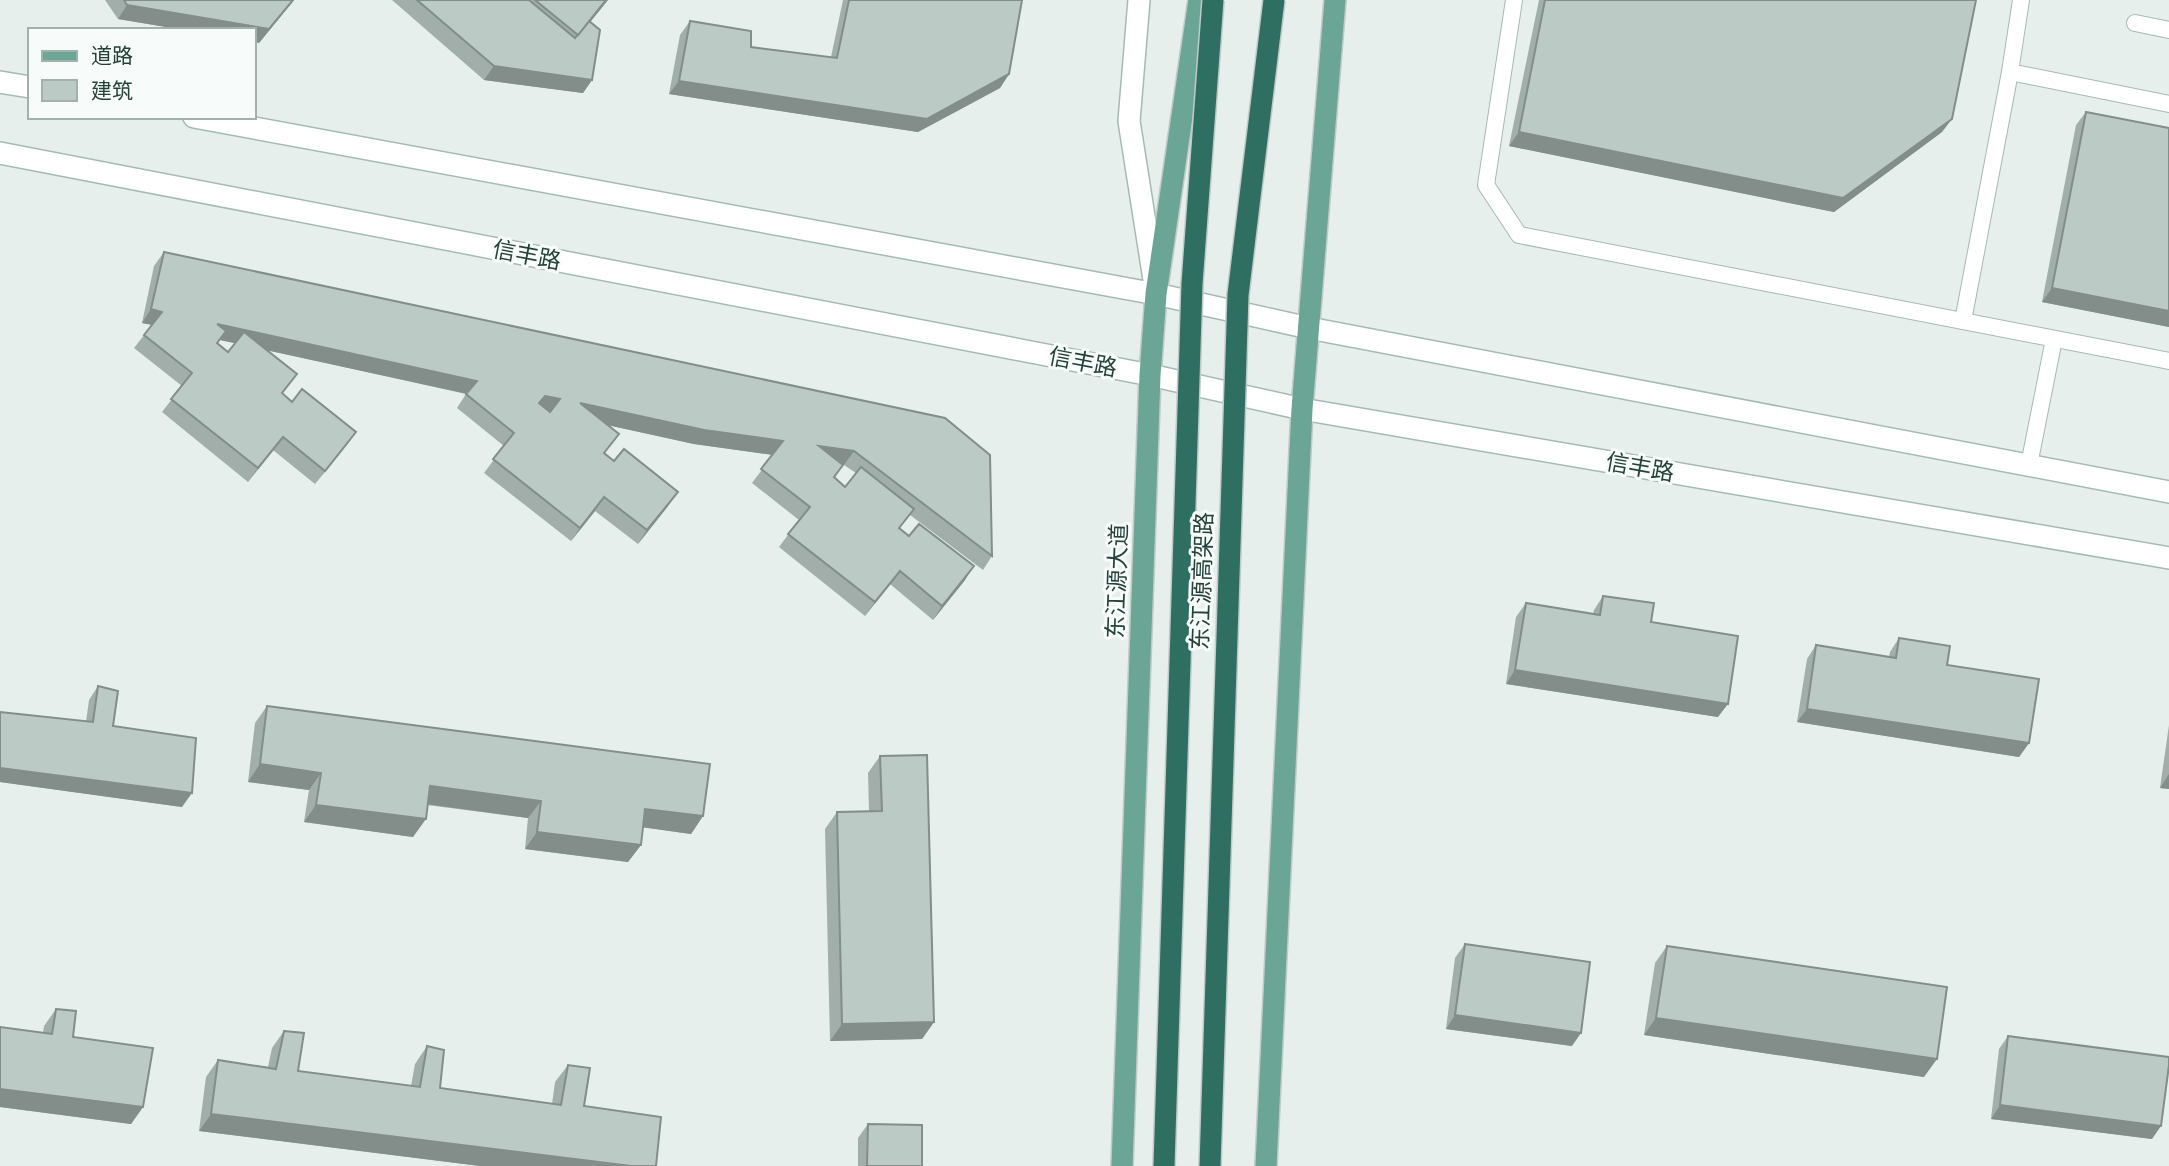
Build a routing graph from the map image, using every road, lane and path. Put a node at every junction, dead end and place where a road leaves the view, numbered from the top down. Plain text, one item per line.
1 (1139, 0) edge
2 (1199, 0) edge
3 (1213, 0) edge
4 (1274, 0) edge
5 (1335, 0) edge
6 (1514, 0) edge
7 (2021, 0) edge
8 (2135, 23) dead end
9 (2169, 30) edge
10 (2010, 72) junction
11 (0, 82) edge
12 (28, 87) edge
13 (2169, 104) edge
14 (205, 119) edge
15 (0, 153) edge
16 (1156, 294) junction
17 (1963, 321) junction
18 (1309, 328) junction
19 (2054, 339) junction
20 (2169, 361) edge
21 (1150, 374) junction
22 (1302, 409) junction
23 (2029, 465) junction
24 (2169, 492) edge
25 (2169, 558) edge
26 (1122, 1166) edge
27 (1164, 1166) edge
28 (1210, 1166) edge
29 (1266, 1166) edge

1 - 16 main road
2 - 16 main road, 东江源大道
3 - 27 highway, 东江源高架路, bridge
4 - 28 highway, 东江源高架路, bridge
5 - 18 main road
6 - 17 lane
7 - 10 lane
8 - 9 lane
10 - 13 lane
10 - 17 lane
11 - 12 main road
14 - 16 main road
15 - 21 main road, 信丰路
16 - 18 main road
16 - 21 main road, 东江源大道
17 - 19 lane
18 - 22 main road
18 - 23 main road
19 - 20 lane
19 - 23 lane
21 - 22 main road, 信丰路
21 - 26 main road, 东江源大道
22 - 25 main road, 信丰路
22 - 29 main road
23 - 24 main road

